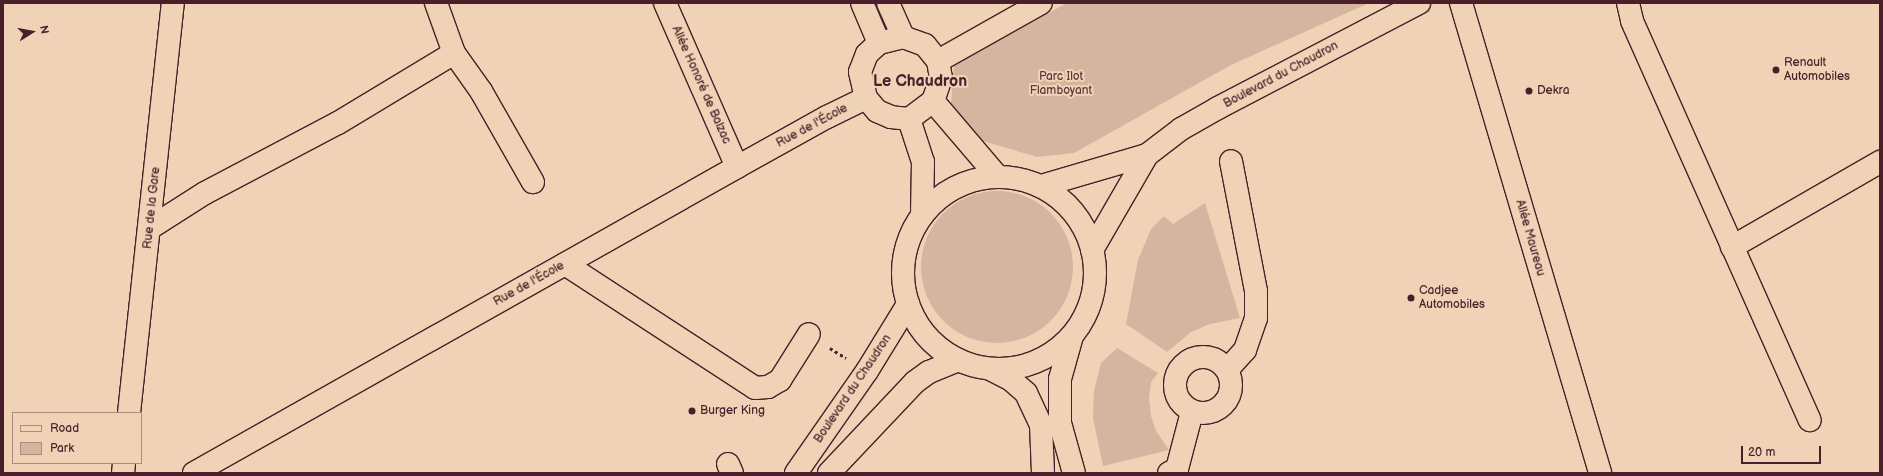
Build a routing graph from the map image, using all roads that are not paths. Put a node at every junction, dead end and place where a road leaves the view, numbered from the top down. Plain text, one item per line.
1 (173, 3) edge
2 (436, 3) edge
3 (665, 3) edge
4 (862, 3) edge
5 (888, 3) edge
6 (1041, 3) edge
7 (1419, 3) edge
8 (1461, 3) edge
9 (1628, 3) edge
10 (903, 37) junction
11 (879, 43) junction
12 (454, 53) junction
13 (938, 61) junction
14 (866, 98) junction
15 (933, 101) junction
16 (909, 119) junction
17 (1147, 155) junction
18 (1231, 161) dead end
19 (1880, 162) edge
20 (737, 167) junction
21 (998, 176) junction
22 (533, 182) dead end
23 (1041, 186) junction
24 (922, 215) junction
25 (150, 228) junction
26 (1732, 247) junction
27 (1092, 250) junction
28 (565, 264) junction
29 (908, 304) junction
30 (809, 334) road end
31 (1072, 336) junction
32 (958, 360) junction
33 (990, 369) junction
34 (1227, 370) junction
35 (129, 412) edge
36 (1192, 412) junction
37 (1810, 420) dead end
38 (1042, 444) junction
39 (194, 473) edge
40 (796, 473) edge
41 (829, 473) edge
42 (1042, 473) edge
43 (1052, 473) edge
44 (1074, 473) edge
45 (1168, 473) edge
46 (1600, 473) edge

1 - 25 street, Rue de la Gare
2 - 12 street
3 - 20 street, Allée Honoré de Balzac
4 - 11 street
5 - 10 street
6 - 13 street
7 - 17 street, Boulevard du Chaudron
8 - 46 street, Allée Maureau
9 - 26 street
10 - 11 street
10 - 13 street
11 - 14 street
12 - 22 street
12 - 25 street
13 - 15 street
14 - 16 street
14 - 20 street, Rue de l'École
15 - 16 street
15 - 21 street
16 - 24 street
17 - 23 street, Boulevard du Chaudron
17 - 27 street, Boulevard du Chaudron
18 - 34 street
19 - 26 street
20 - 28 street, Rue de l'École
21 - 23 street
21 - 24 street
23 - 27 street
24 - 29 street
25 - 35 street, Rue de la Gare
26 - 37 street
27 - 31 street
28 - 30 street
28 - 39 street, Rue de l'École
29 - 32 street
29 - 40 street, Boulevard du Chaudron
31 - 33 street
31 - 44 street
32 - 33 street
32 - 41 street
33 - 38 street
34 - 36 street
34 - 36 street
36 - 45 street
38 - 42 street
38 - 43 street

